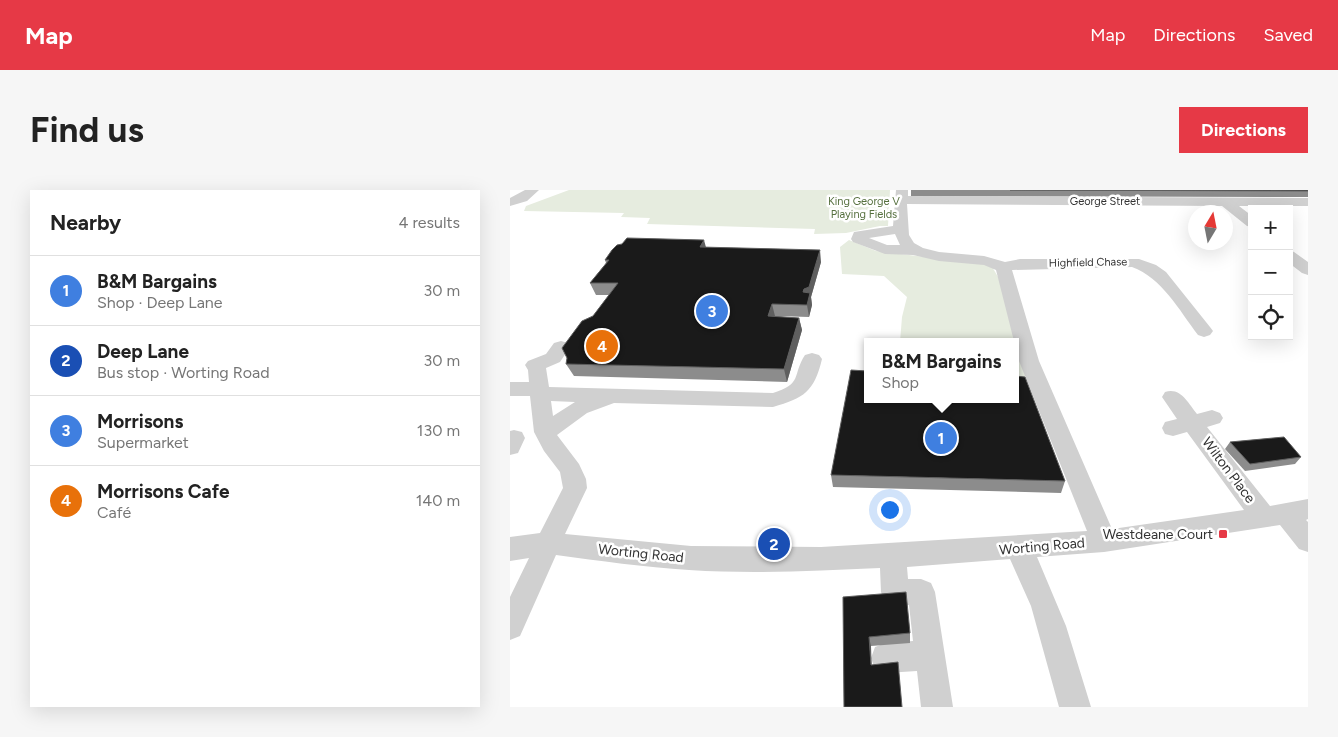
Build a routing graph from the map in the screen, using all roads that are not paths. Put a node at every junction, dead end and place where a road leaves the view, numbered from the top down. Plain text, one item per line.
1 (534, 191) edge
2 (902, 195) edge
3 (510, 202) edge
4 (1226, 202) junction
5 (1308, 202) edge
6 (1248, 220) edge
7 (902, 229) junction
8 (914, 250) junction
9 (1293, 258) edge
10 (1003, 267) junction
11 (1308, 270) edge
12 (1204, 331) dead end
13 (561, 346) edge
14 (812, 360) dead end
15 (510, 389) edge
16 (540, 391) junction
17 (622, 394) junction
18 (1172, 397) dead end
19 (545, 432) junction
20 (1286, 513) edge
21 (1104, 541) junction
22 (1308, 541) edge
23 (548, 543) junction
24 (1018, 548) junction
25 (510, 549) edge
26 (894, 556) junction
27 (510, 626) edge
28 (930, 655) junction
29 (886, 658) dead end
30 (937, 707) edge
31 (1075, 707) edge

1 - 3 street
2 - 4 street, George Street
2 - 7 street
4 - 5 street, George Street
4 - 6 street
7 - 8 street
7 - 8 street
8 - 10 street
9 - 11 street
10 - 12 street, Highfield Chase
10 - 21 street
13 - 16 street
14 - 17 street
15 - 16 street
16 - 17 street
16 - 19 street
17 - 19 street
18 - 20 street, Wilton Place
19 - 23 street
20 - 21 street, Worting Road
20 - 22 street
21 - 24 street, Worting Road
23 - 25 street, Worting Road
23 - 26 street, Worting Road
23 - 27 street
24 - 26 street, Worting Road
24 - 31 street
26 - 28 street
28 - 29 street
28 - 30 street

